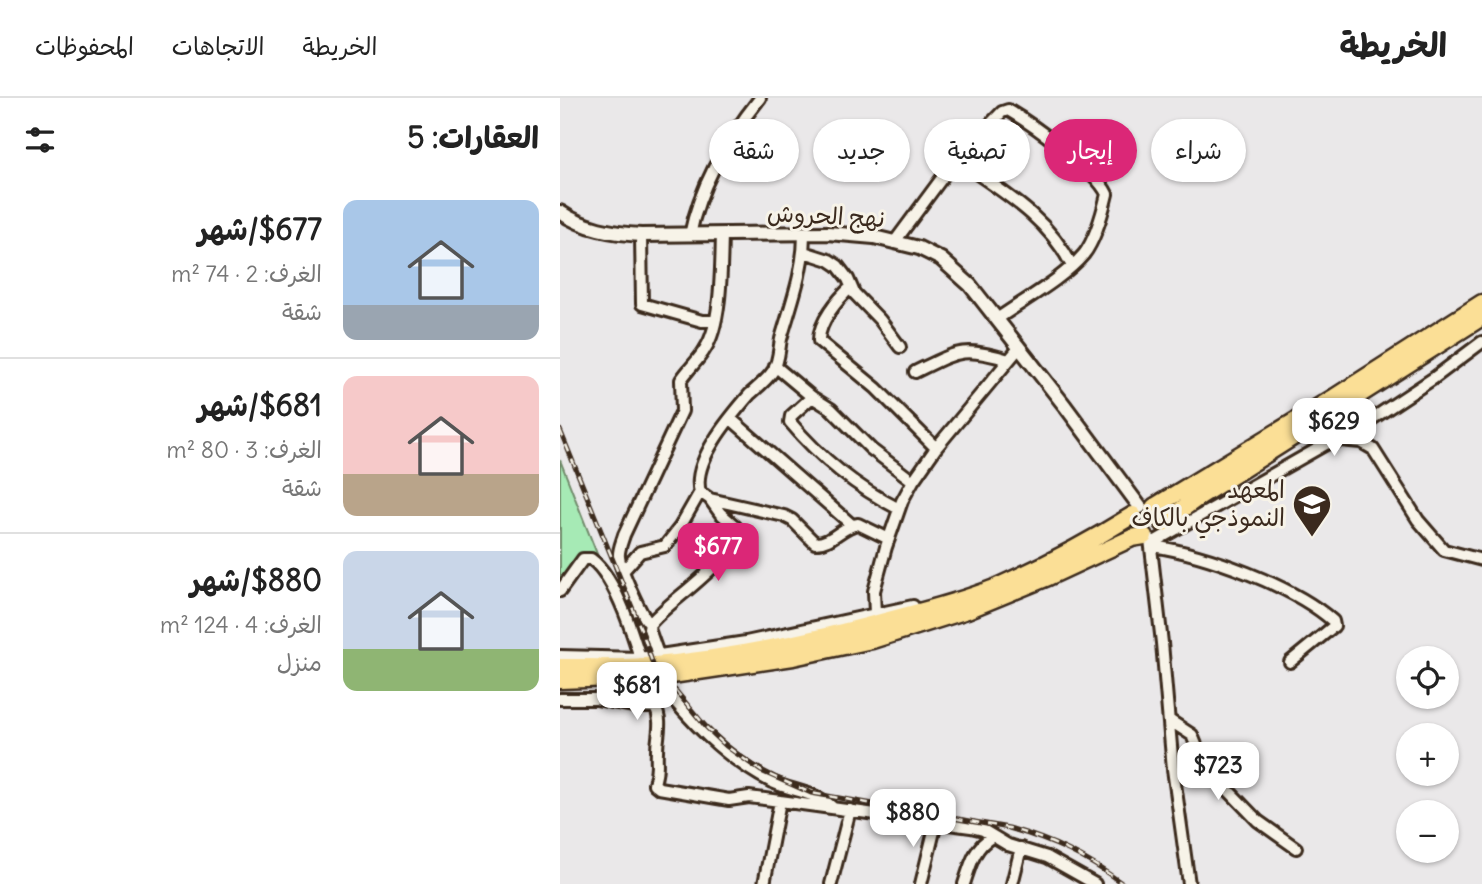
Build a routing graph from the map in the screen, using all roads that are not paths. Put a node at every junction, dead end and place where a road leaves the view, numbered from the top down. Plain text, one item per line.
1 (760, 98) edge
2 (995, 119) edge
3 (1023, 119) edge
4 (1030, 125) edge
5 (939, 182) edge
6 (988, 182) edge
7 (560, 212) edge
8 (690, 234) junction
9 (722, 234) junction
10 (804, 234) junction
11 (641, 235) junction
12 (895, 240) junction
13 (804, 252) junction
14 (1072, 266) junction
15 (851, 287) junction
16 (1482, 303) edge
17 (1482, 317) edge
18 (997, 319) junction
19 (714, 321) junction
20 (1482, 342) edge
21 (900, 347) dead end
22 (1019, 348) junction
23 (1009, 360) junction
24 (775, 366) junction
25 (915, 372) dead end
26 (812, 397) junction
27 (731, 419) junction
28 (1340, 440) junction
29 (936, 448) junction
30 (913, 481) junction
31 (700, 492) junction
32 (710, 499) junction
33 (899, 509) junction
34 (1142, 510) junction
35 (1163, 523) junction
36 (852, 525) junction
37 (889, 539) junction
38 (1149, 541) junction
39 (1482, 560) edge
40 (624, 570) junction
41 (560, 592) edge
42 (964, 599) junction
43 (875, 614) junction
44 (650, 624) junction
45 (560, 656) edge
46 (1290, 662) dead end
47 (560, 667) edge
48 (653, 668) junction
49 (560, 680) edge
50 (560, 699) edge
51 (655, 707) junction
52 (1169, 720) junction
53 (780, 801) junction
54 (834, 808) junction
55 (850, 810) junction
56 (936, 822) junction
57 (992, 836) junction
58 (1021, 848) junction
59 (1296, 848) dead end
60 (1089, 882) edge
61 (764, 884) edge
62 (831, 884) edge
63 (921, 884) edge
64 (964, 884) edge
65 (1012, 884) edge
66 (1189, 884) edge

1 - 8 street
2 - 3 street
4 - 14 street
5 - 12 street
6 - 14 street
7 - 11 street, نهج الحروش
8 - 9 street, نهج الحروش
8 - 11 street, نهج الحروش
9 - 10 street, نهج الحروش
9 - 19 street
10 - 12 street, نهج الحروش
10 - 13 street
11 - 19 street
12 - 18 street, نهج الحروش
13 - 15 street
13 - 24 street
14 - 18 street
15 - 21 street
15 - 29 street
16 - 34 main road
17 - 35 main road
18 - 22 street, نهج الحروش
19 - 40 street
20 - 28 street
22 - 23 street
22 - 34 street, نهج الحروش
23 - 25 street
23 - 29 street
24 - 26 street
24 - 27 street
26 - 30 street
26 - 33 street
27 - 31 street
27 - 36 street
28 - 38 street
28 - 39 street
29 - 30 street
30 - 33 street
31 - 32 street
31 - 40 street
32 - 36 street
32 - 44 street
33 - 37 street
34 - 35 main road
34 - 38 main road
34 - 42 main road
35 - 38 main road
36 - 37 street
37 - 43 street
38 - 46 street
38 - 48 main road
38 - 52 street
40 - 44 street
41 - 48 street
42 - 43 street
42 - 48 main road
43 - 48 street
44 - 48 street
45 - 48 street
47 - 48 main road
48 - 49 main road
48 - 51 street
48 - 54 street
50 - 51 street
51 - 53 street
52 - 59 street
52 - 66 street
53 - 54 street
53 - 61 street
54 - 55 street
55 - 56 street
55 - 62 street
56 - 57 street
56 - 63 street
57 - 58 street
57 - 64 street
58 - 60 street
58 - 65 street

